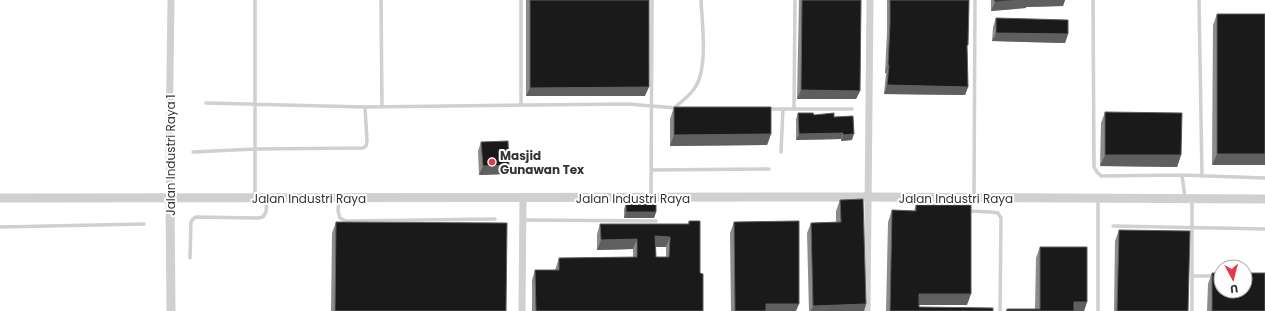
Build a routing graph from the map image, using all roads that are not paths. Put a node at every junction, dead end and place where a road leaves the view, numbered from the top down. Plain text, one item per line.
1 (171, 0) edge
2 (255, 0) edge
3 (381, 0) edge
4 (521, 0) edge
5 (652, 0) edge
6 (701, 0) edge
7 (796, 0) edge
8 (870, 0) edge
9 (975, 0) edge
10 (1093, 0) edge
11 (1199, 0) edge
12 (206, 103) dead end
13 (256, 104) junction
14 (520, 105) junction
15 (652, 106) junction
16 (365, 107) junction
17 (382, 107) junction
18 (674, 108) junction
19 (682, 108) edge
20 (759, 108) edge
21 (783, 109) junction
22 (794, 109) junction
23 (852, 109) dead end
24 (255, 150) junction
25 (193, 152) dead end
26 (781, 152) dead end
27 (769, 169) dead end
28 (651, 170) junction
29 (1182, 175) junction
30 (1202, 176) junction
31 (1265, 178) edge
32 (170, 197) junction
33 (869, 197) junction
34 (0, 198) edge
35 (254, 198) junction
36 (267, 198) junction
37 (339, 198) junction
38 (523, 198) junction
39 (651, 198) junction
40 (974, 198) junction
41 (1098, 198) junction
42 (1188, 199) junction
43 (1265, 199) edge
44 (960, 211) edge
45 (495, 219) dead end
46 (523, 220) junction
47 (656, 221) dead end
48 (144, 224) dead end
49 (0, 226) edge
50 (1113, 226) dead end
51 (1192, 229) junction
52 (1265, 229) edge
53 (190, 258) dead end
54 (1193, 276) junction
55 (1213, 276) edge
56 (171, 311) edge
57 (522, 311) edge
58 (867, 311) edge
59 (1000, 311) edge
60 (1098, 311) edge
61 (1192, 311) edge

1 - 32 street, Jalan Industri Raya 1
2 - 13 lane
3 - 17 lane
4 - 14 lane
5 - 15 lane
6 - 18 lane
7 - 22 lane
8 - 33 street
9 - 40 lane
10 - 29 lane
11 - 30 lane
12 - 13 lane
13 - 16 lane
13 - 24 lane
14 - 15 lane
14 - 17 lane
15 - 18 lane
15 - 28 lane
16 - 17 lane
16 - 24 lane
18 - 19 lane
20 - 21 lane
21 - 22 lane
21 - 26 lane
22 - 23 lane
24 - 25 lane
24 - 35 lane
27 - 28 lane
28 - 39 lane
29 - 30 lane
29 - 42 lane
30 - 31 lane
32 - 34 street, Jalan Industri Raya
32 - 35 street, Jalan Industri Raya
32 - 56 street, Jalan Industri Raya 1
33 - 39 street, Jalan Industri Raya
33 - 40 street, Jalan Industri Raya
33 - 58 street
35 - 36 street, Jalan Industri Raya
36 - 37 street, Jalan Industri Raya
36 - 53 lane
37 - 38 street, Jalan Industri Raya
37 - 45 lane
38 - 39 street, Jalan Industri Raya
38 - 46 street
40 - 41 street, Jalan Industri Raya
41 - 42 street, Jalan Industri Raya
41 - 60 lane
42 - 43 street, Jalan Industri Raya
42 - 51 lane
44 - 59 lane
46 - 47 lane
46 - 57 street
48 - 49 lane
50 - 51 lane
51 - 52 lane
51 - 54 lane
54 - 55 lane
54 - 61 lane

